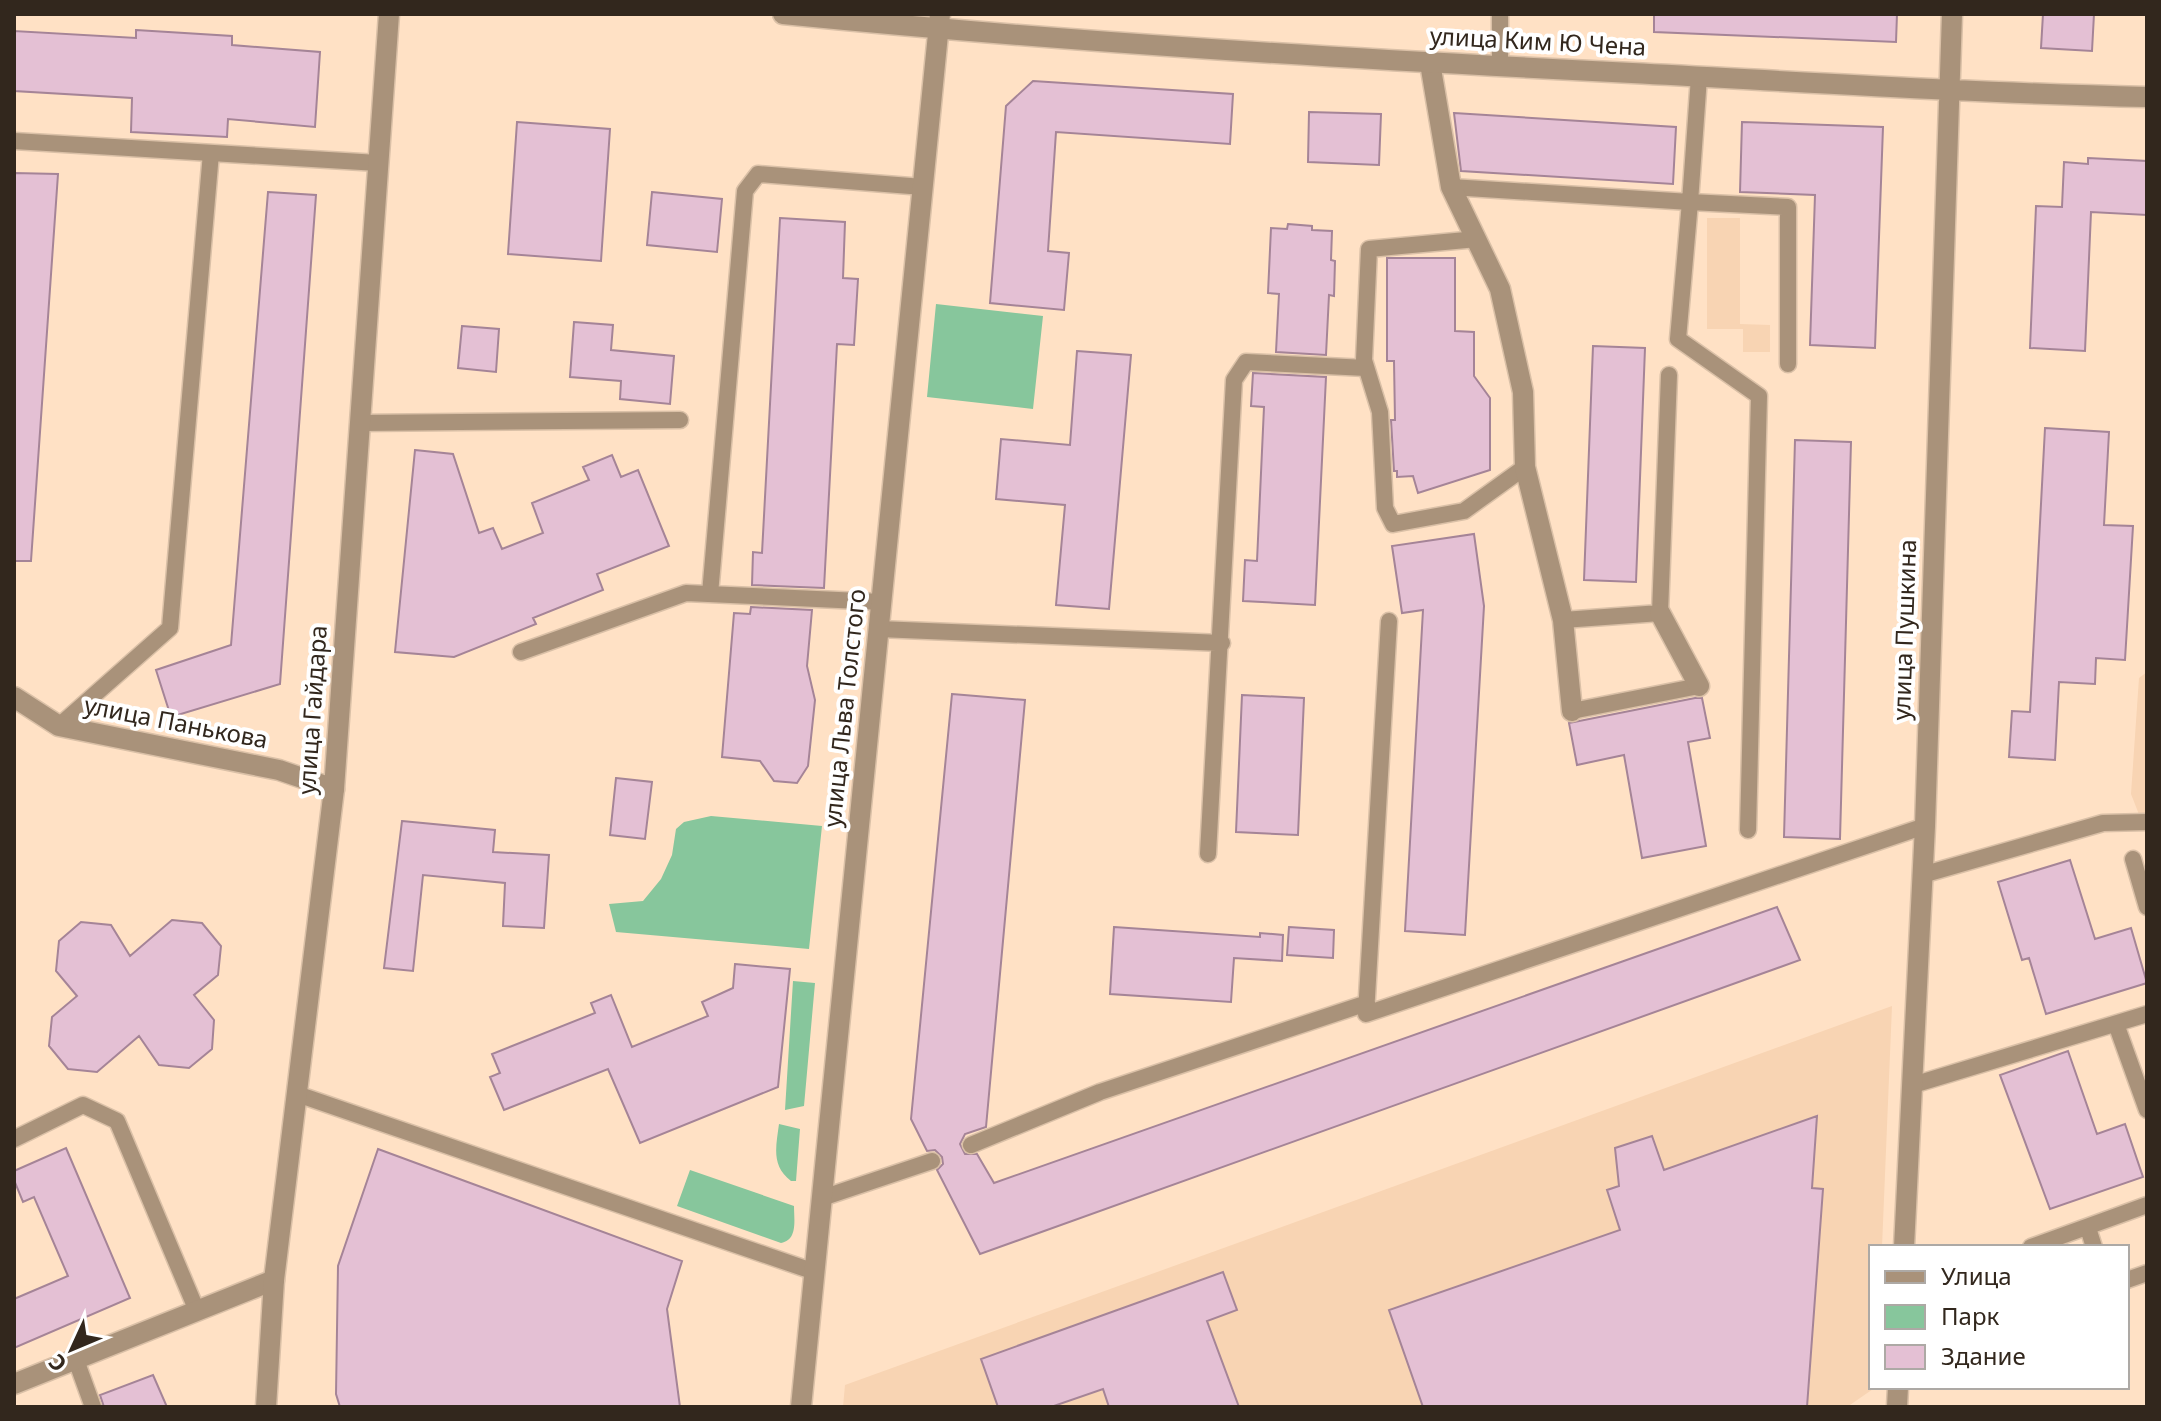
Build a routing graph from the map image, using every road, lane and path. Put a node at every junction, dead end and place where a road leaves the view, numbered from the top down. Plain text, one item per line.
1 (389, 14) edge
2 (783, 14) edge
3 (1500, 14) edge
4 (1952, 14) edge
5 (939, 22) edge
6 (1430, 63) junction
7 (1500, 67) junction
8 (1699, 77) junction
9 (1949, 90) junction
10 (2147, 97) edge
11 (14, 141) edge
12 (211, 153) junction
13 (378, 163) junction
14 (923, 187) junction
15 (1451, 187) junction
16 (1690, 202) junction
17 (1477, 239) junction
18 (1788, 364) dead end
19 (1366, 368) junction
20 (1669, 375) dead end
21 (680, 420) dead end
22 (360, 423) junction
23 (1525, 467) junction
24 (710, 594) junction
25 (882, 602) junction
26 (1660, 613) junction
27 (1563, 620) junction
28 (1389, 621) dead end
29 (879, 629) junction
30 (1222, 643) junction
31 (521, 652) dead end
32 (1699, 686) joint
33 (14, 697) edge
34 (1572, 711) joint
35 (59, 726) junction
36 (334, 789) junction
37 (2146, 821) edge
38 (1925, 826) junction
39 (1748, 830) dead end
40 (1208, 854) dead end
41 (2133, 859) dead end
42 (1922, 875) junction
43 (2147, 907) edge
44 (1367, 1003) junction
45 (2147, 1014) edge
46 (2116, 1024) junction
47 (1913, 1085) junction
48 (297, 1094) junction
49 (2147, 1110) edge
50 (14, 1139) edge
51 (971, 1145) dead end
52 (932, 1161) dead end
53 (822, 1198) junction
54 (2147, 1205) edge
55 (2088, 1228) junction
56 (1904, 1245) edge
57 (2037, 1245) edge
58 (2093, 1245) edge
59 (815, 1272) junction
60 (274, 1280) junction
61 (197, 1311) junction
62 (76, 1360) junction
63 (14, 1384) edge
64 (93, 1407) edge
65 (266, 1407) edge
66 (801, 1407) edge

1 - 13 street, улица Гайдара
2 - 5 street, улица Ким Ю Чена
3 - 7 lane
4 - 9 street, улица Пушкина
5 - 6 street, улица Ким Ю Чена
5 - 14 street, улица Льва Толстого
6 - 7 street, улица Ким Ю Чена
6 - 15 street
7 - 8 street, улица Ким Ю Чена
8 - 9 street, улица Ким Ю Чена
8 - 16 lane
9 - 10 street, улица Ким Ю Чена
9 - 38 street, улица Пушкина
11 - 12 lane
12 - 13 lane
12 - 35 lane
13 - 22 street, улица Гайдара
14 - 24 lane
14 - 25 street, улица Льва Толстого
15 - 16 lane
15 - 17 street
16 - 18 lane
16 - 39 lane
17 - 19 lane
17 - 23 street
19 - 23 lane
19 - 30 lane
20 - 26 lane
21 - 22 lane
22 - 36 street, улица Гайдара
23 - 27 street
24 - 25 lane
24 - 31 lane
25 - 29 street, улица Льва Толстого
26 - 27 lane
26 - 32 street
27 - 34 street
28 - 44 lane
29 - 30 lane
29 - 53 street, улица Льва Толстого
30 - 40 lane
32 - 34 lane
33 - 35 street, улица Панькова
35 - 36 street, улица Панькова
36 - 48 street, улица Гайдара
37 - 42 lane
38 - 42 street, улица Пушкина
38 - 44 lane
41 - 43 lane
42 - 47 street, улица Пушкина
44 - 51 lane
45 - 46 lane
46 - 47 lane
46 - 49 lane
47 - 56 street, улица Пушкина
48 - 59 lane
48 - 60 street, улица Гайдара
50 - 61 lane
52 - 53 lane
53 - 59 street, улица Льва Толстого
54 - 55 lane
55 - 57 lane
55 - 58 lane
59 - 66 street, улица Льва Толстого
60 - 61 street
60 - 65 street, улица Гайдара
61 - 62 street
62 - 63 street
62 - 64 lane

